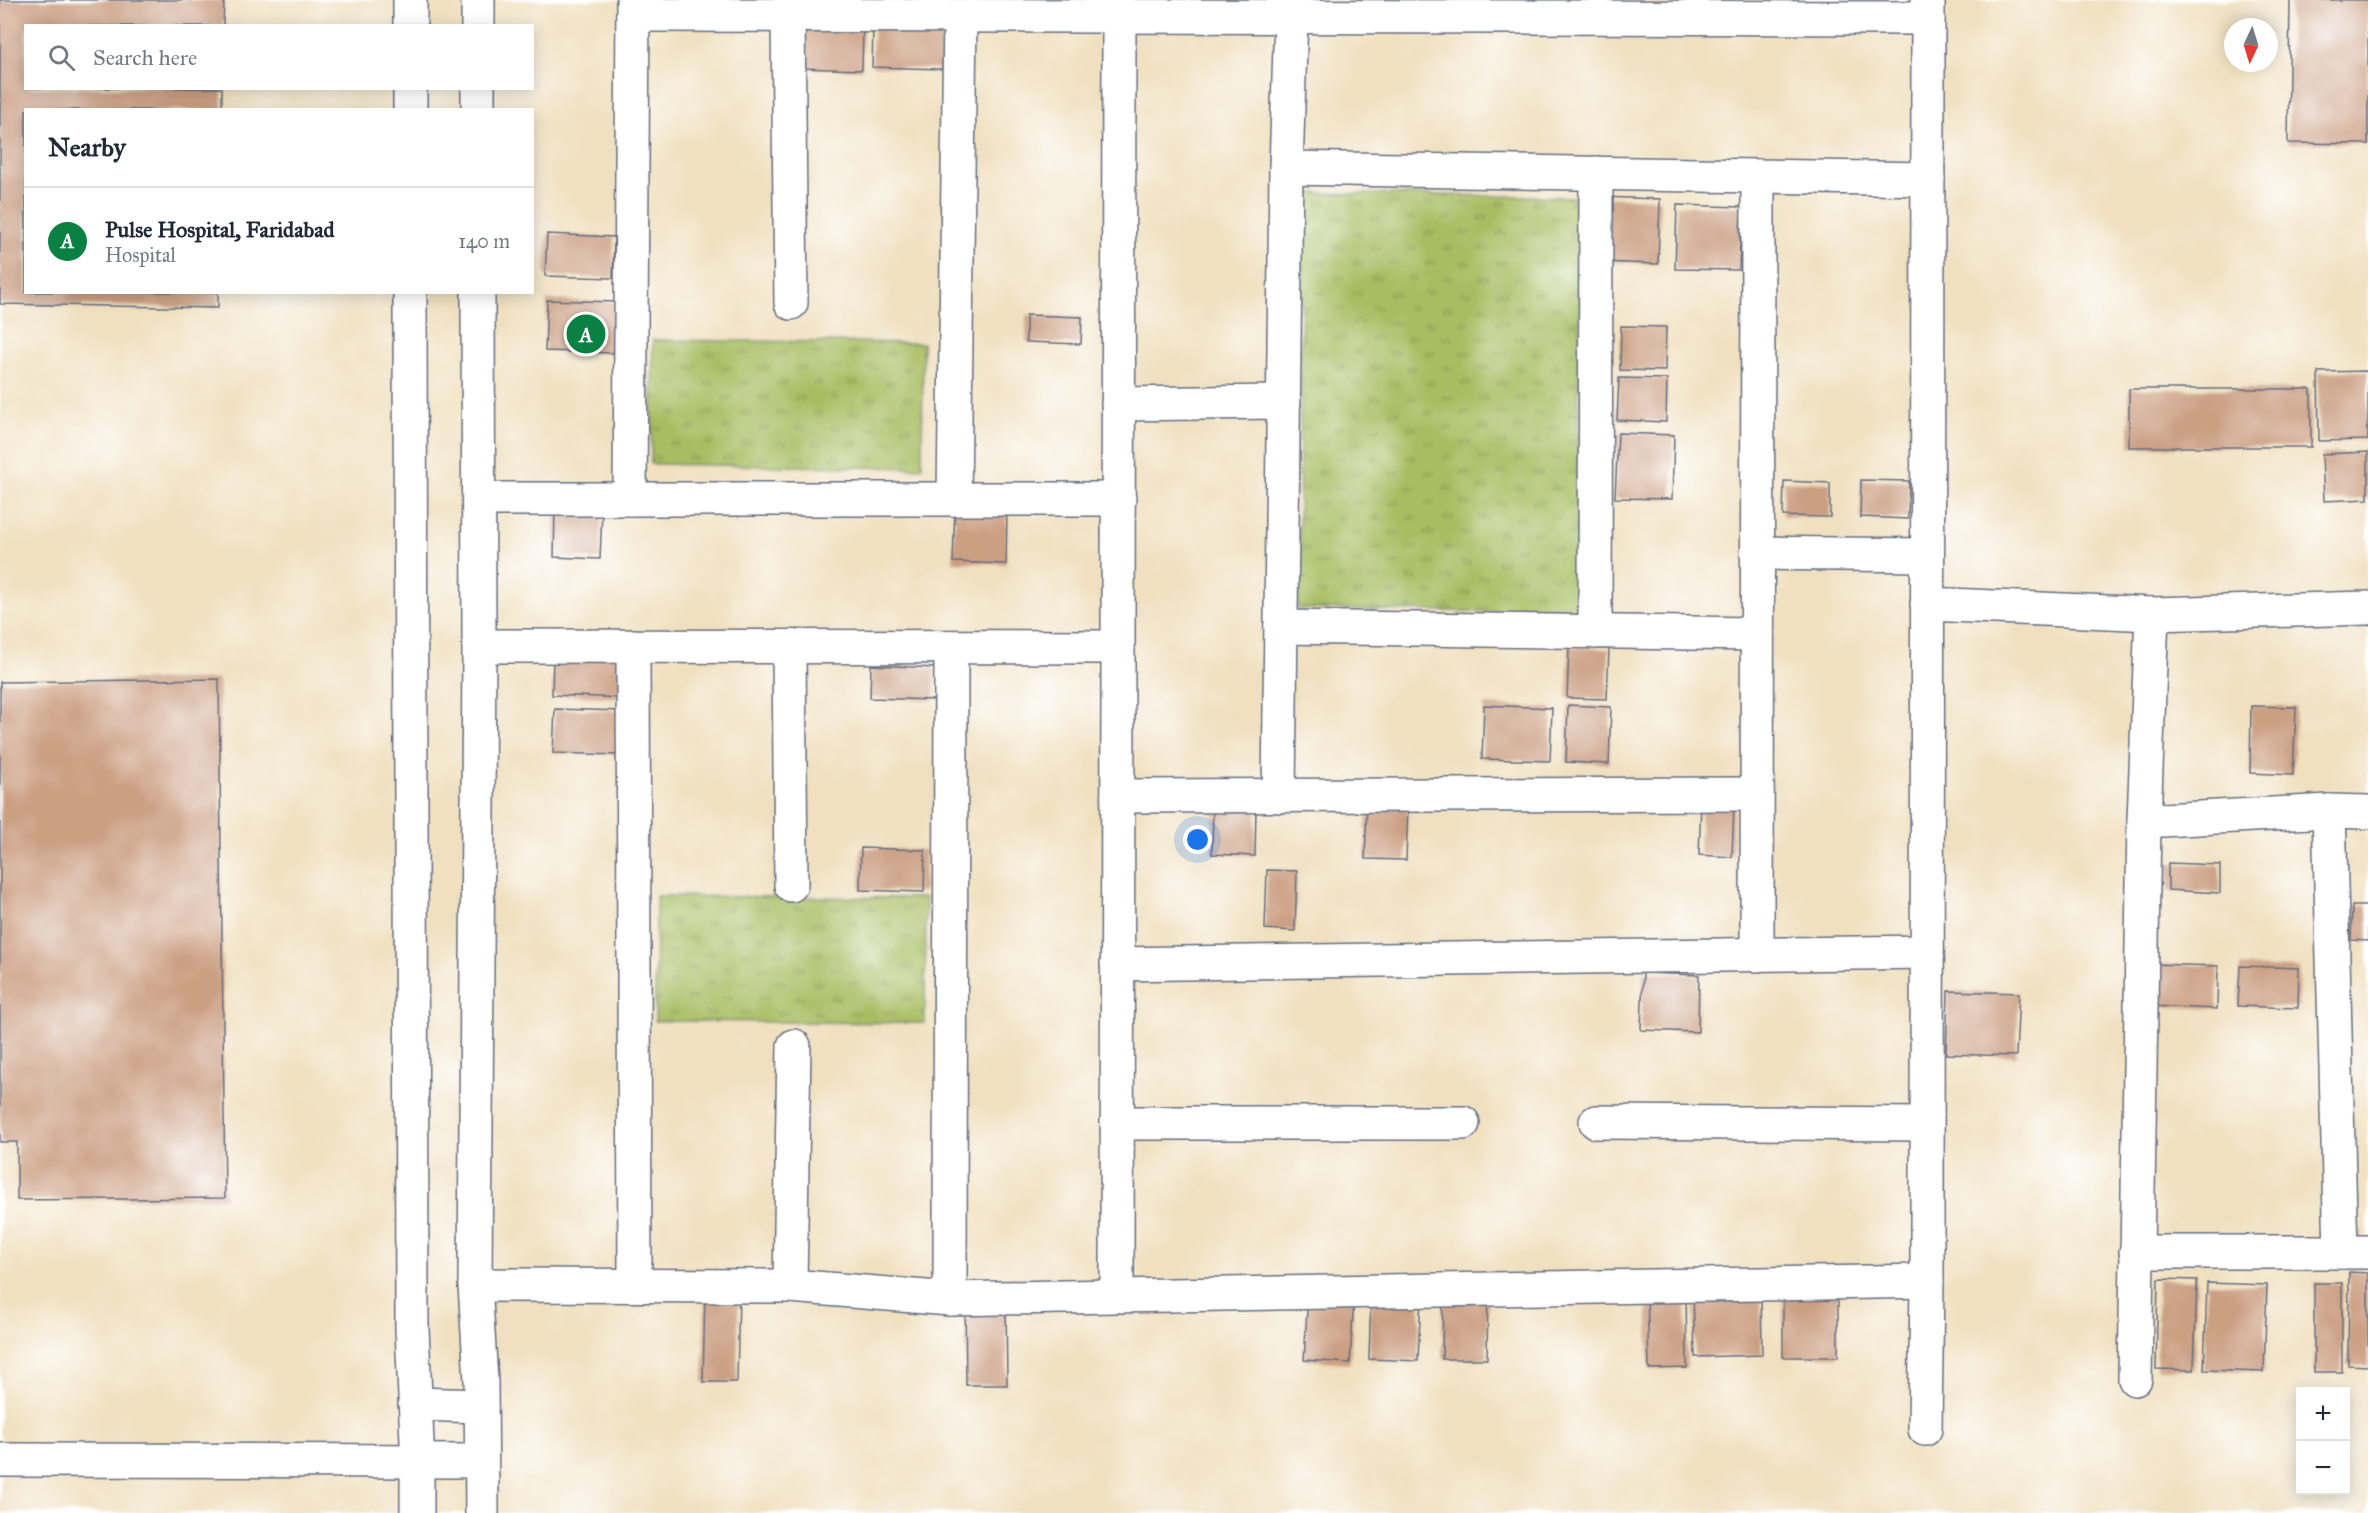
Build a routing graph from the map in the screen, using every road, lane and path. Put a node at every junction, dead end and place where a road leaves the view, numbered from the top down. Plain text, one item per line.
1 (410, 0) edge
2 (478, 0) edge
3 (633, 8) edge
4 (1118, 8) edge
5 (1928, 9) edge
6 (788, 15) junction
7 (960, 16) junction
8 (1291, 17) junction
9 (410, 24) edge
10 (478, 24) edge
11 (410, 90) edge
12 (478, 90) edge
13 (410, 108) edge
14 (478, 108) edge
15 (1286, 168) junction
16 (1596, 173) junction
17 (1758, 176) junction
18 (1928, 179) junction
19 (410, 294) edge
20 (478, 294) edge
21 (791, 303) dead end
22 (1284, 402) junction
23 (1118, 404) junction
24 (479, 499) junction
25 (630, 499) junction
26 (954, 499) junction
27 (1119, 499) junction
28 (1757, 553) junction
29 (1927, 555) junction
30 (1927, 604) junction
31 (2368, 608) edge
32 (2152, 614) junction
33 (1281, 627) junction
34 (1595, 632) junction
35 (1757, 634) junction
36 (479, 646) junction
37 (633, 646) junction
38 (789, 646) junction
39 (951, 647) junction
40 (1118, 647) junction
41 (1757, 794) junction
42 (1118, 796) junction
43 (1279, 796) junction
44 (2329, 811) junction
45 (2368, 812) edge
46 (2144, 821) junction
47 (791, 885) dead end
48 (1926, 952) junction
49 (1757, 955) junction
50 (1117, 964) junction
51 (794, 1046) dead end
52 (1596, 1122) dead end
53 (1117, 1123) junction
54 (1463, 1123) dead end
55 (1926, 1124) junction
56 (2136, 1252) junction
57 (2355, 1252) edge
58 (1927, 1281) junction
59 (475, 1285) junction
60 (635, 1285) junction
61 (790, 1286) junction
62 (1117, 1295) junction
63 (950, 1299) junction
64 (2135, 1379) dead end
65 (415, 1404) junction
66 (481, 1406) junction
67 (1925, 1429) dead end
68 (0, 1460) edge
69 (416, 1460) junction
70 (481, 1461) junction
71 (417, 1513) edge
72 (482, 1513) edge

1 - 9 street
2 - 10 street
3 - 6 street
3 - 25 street
4 - 7 street
4 - 8 street
4 - 23 street
5 - 8 street
5 - 18 street
6 - 7 street
6 - 21 street
7 - 26 street
8 - 15 street
11 - 13 street
12 - 14 street
15 - 16 street
15 - 22 street
16 - 17 street
16 - 34 street
17 - 18 street
17 - 28 street
18 - 29 street
19 - 65 street
20 - 24 street
22 - 23 street
22 - 33 street
23 - 27 street
24 - 25 street
24 - 36 street
25 - 26 street
26 - 27 street
27 - 40 street
28 - 29 street
28 - 35 street
29 - 30 street
30 - 32 street
30 - 48 street
31 - 32 street
32 - 46 street
33 - 34 street
33 - 43 street
34 - 35 street
35 - 41 street
36 - 37 street
36 - 59 street
37 - 38 street
37 - 60 street
38 - 39 street
38 - 47 street
39 - 40 street
39 - 63 street
40 - 42 street
41 - 43 street
41 - 49 street
42 - 43 street
42 - 50 street
44 - 45 street
44 - 46 street
44 - 57 street
46 - 56 street
48 - 49 street
48 - 55 street
49 - 50 street
50 - 53 street
51 - 61 street
52 - 55 street
53 - 54 street
53 - 62 street
55 - 58 street
56 - 57 street
56 - 64 street
58 - 62 street
58 - 67 street
59 - 60 street
59 - 66 street
60 - 61 street
61 - 63 street
62 - 63 street
65 - 66 street
65 - 69 street
66 - 70 street
68 - 69 street
69 - 70 street
69 - 71 street
70 - 72 street

